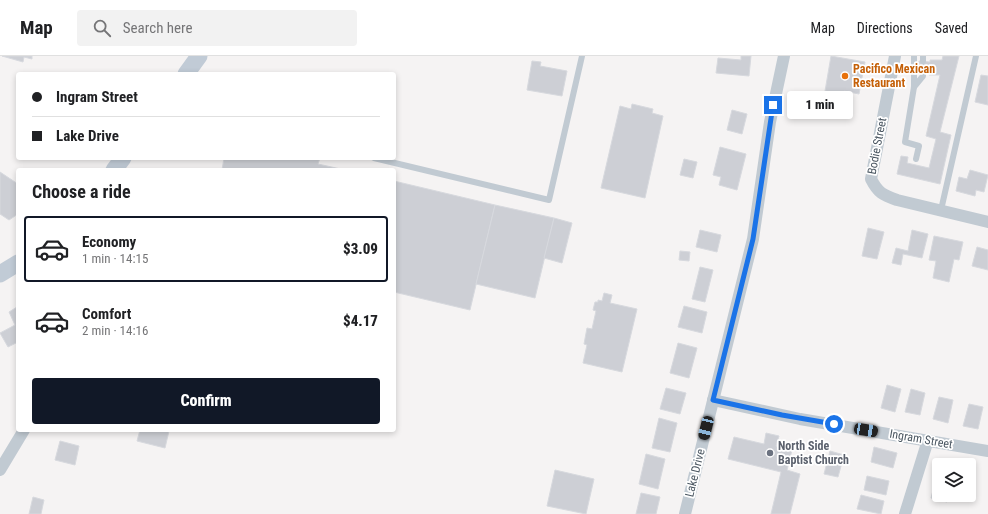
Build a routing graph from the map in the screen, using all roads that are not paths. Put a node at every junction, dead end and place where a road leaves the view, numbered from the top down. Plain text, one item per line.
1 (199, 56) edge
2 (582, 56) edge
3 (784, 56) edge
4 (895, 56) edge
5 (914, 56) edge
6 (976, 56) edge
7 (923, 70) dead end
8 (187, 72) edge
9 (914, 87) junction
10 (382, 160) edge
11 (916, 160) dead end
12 (941, 210) junction
13 (988, 222) edge
14 (16, 264) edge
15 (0, 274) edge
16 (713, 400) junction
17 (23, 432) edge
18 (928, 440) junction
19 (988, 451) edge
20 (0, 470) edge
21 (685, 514) edge
22 (906, 514) edge

1 - 8 main road
2 - 10 lane
3 - 16 street, Lake Drive
4 - 12 street, Bodie Street
5 - 9 lane
6 - 12 lane
7 - 9 lane
9 - 11 lane
12 - 13 street, Bodie Street
14 - 15 main road
16 - 18 street, Ingram Street
16 - 21 street, Lake Drive
17 - 20 street
18 - 19 street, Ingram Street
18 - 22 street

